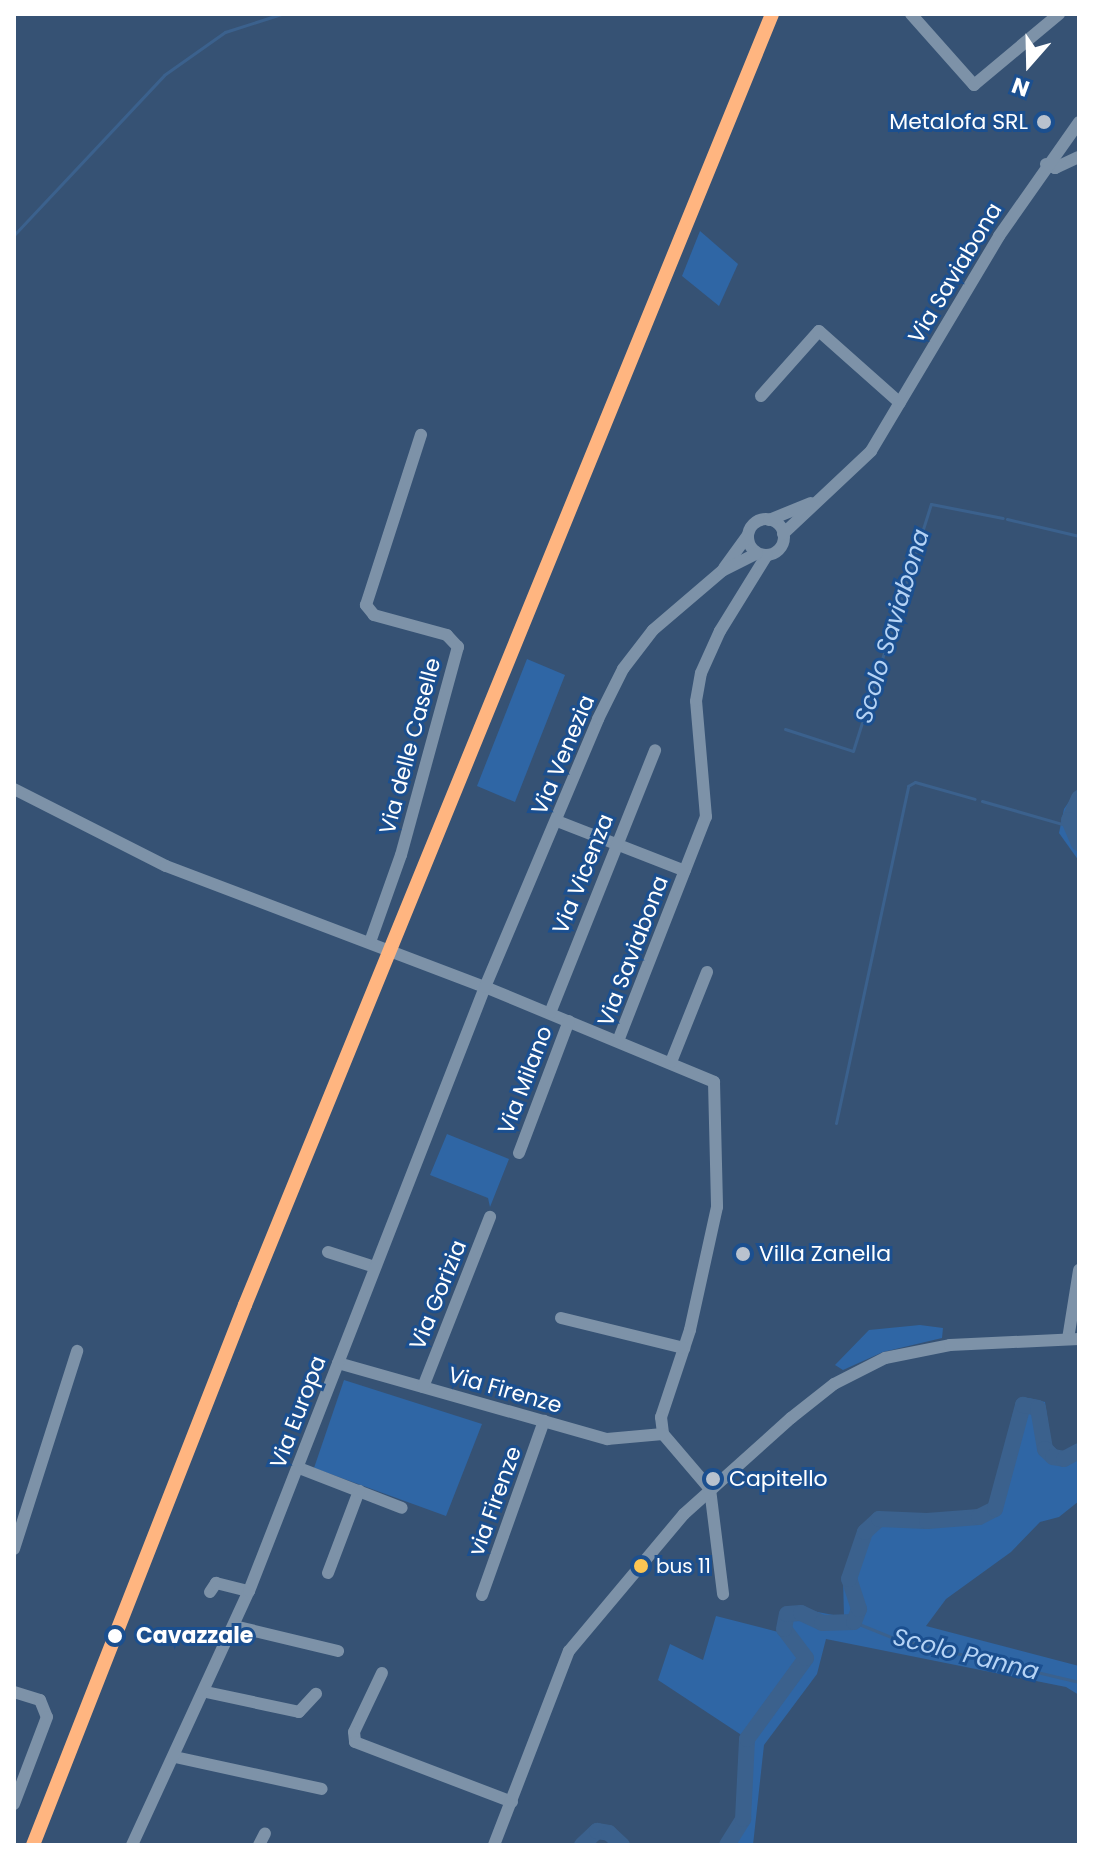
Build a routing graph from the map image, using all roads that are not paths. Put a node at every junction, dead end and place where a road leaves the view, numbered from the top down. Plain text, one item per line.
1 (911, 14) edge
2 (1059, 14) edge
3 (1079, 122) edge
4 (1079, 157) edge
5 (1046, 164) junction
6 (761, 396) dead end
7 (900, 403) junction
8 (421, 435) dead end
9 (822, 499) junction
10 (769, 520) junction
11 (783, 534) junction
12 (748, 535) junction
13 (762, 554) junction
14 (722, 571) junction
15 (655, 750) dead end
16 (14, 789) edge
17 (557, 821) junction
18 (617, 843) junction
19 (685, 871) junction
20 (370, 942) junction
21 (707, 972) dead end
22 (485, 987) junction
23 (550, 1013) junction
24 (569, 1021) junction
25 (618, 1041) junction
26 (671, 1062) junction
27 (519, 1153) dead end
28 (490, 1217) dead end
29 (328, 1252) dead end
30 (375, 1267) junction
31 (1079, 1270) edge
32 (561, 1318) dead end
33 (1073, 1339) edge
34 (684, 1348) junction
35 (77, 1351) dead end
36 (338, 1363) junction
37 (423, 1387) junction
38 (544, 1421) junction
39 (663, 1434) junction
40 (299, 1468) junction
41 (710, 1489) junction
42 (359, 1491) junction
43 (402, 1508) dead end
44 (14, 1549) edge
45 (328, 1573) dead end
46 (249, 1591) junction
47 (210, 1592) dead end
48 (723, 1594) dead end
49 (482, 1595) dead end
50 (234, 1626) junction
51 (338, 1651) dead end
52 (382, 1673) dead end
53 (14, 1692) edge
54 (206, 1692) junction
55 (316, 1694) dead end
56 (175, 1757) junction
57 (322, 1789) dead end
58 (512, 1802) junction
59 (14, 1804) edge
60 (132, 1845) edge
61 (494, 1845) edge

1 - 2 street
3 - 5 street, Via Saviabona
4 - 5 street
5 - 7 street, Via Saviabona
6 - 7 street
7 - 9 street, Via Saviabona
8 - 20 street, Via delle Caselle
9 - 10 street
9 - 11 street, Via Saviabona
10 - 11 street
10 - 12 street
11 - 13 street, Via Saviabona
12 - 13 street
12 - 14 street, Via Venezia
13 - 14 street, Via Venezia
13 - 19 street, Via Saviabona
14 - 17 street, Via Venezia
15 - 18 street, Via Vicenza
16 - 20 street
17 - 18 street
17 - 22 street, Via Venezia
18 - 19 street
18 - 23 street, Via Vicenza
19 - 25 street, Via Saviabona
20 - 22 street
21 - 26 street
22 - 23 street
22 - 30 street, Via Europa
23 - 24 street
24 - 25 street
24 - 27 street, Via Milano
25 - 26 street, Via Saviabona
26 - 34 street, Via Saviabona
28 - 37 street, Via Gorizia
29 - 30 street
30 - 36 street, Via Europa
31 - 33 street
32 - 34 street
33 - 41 street
34 - 39 street, Via Saviabona
35 - 44 street
36 - 37 street, Via Firenze
36 - 40 street, Via Europa
37 - 38 street, Via Firenze
38 - 39 street, Via Firenze
38 - 49 street, via Firenze
39 - 41 street
40 - 42 street
40 - 46 street, Via Europa
41 - 48 street
41 - 58 street
42 - 43 street
42 - 45 street
46 - 47 street
46 - 50 street, Via Europa
50 - 51 street
50 - 54 street, Via Europa
52 - 58 street
53 - 59 street
54 - 55 street
54 - 56 street, Via Europa
56 - 57 street
56 - 60 street, Via Europa
58 - 61 street

